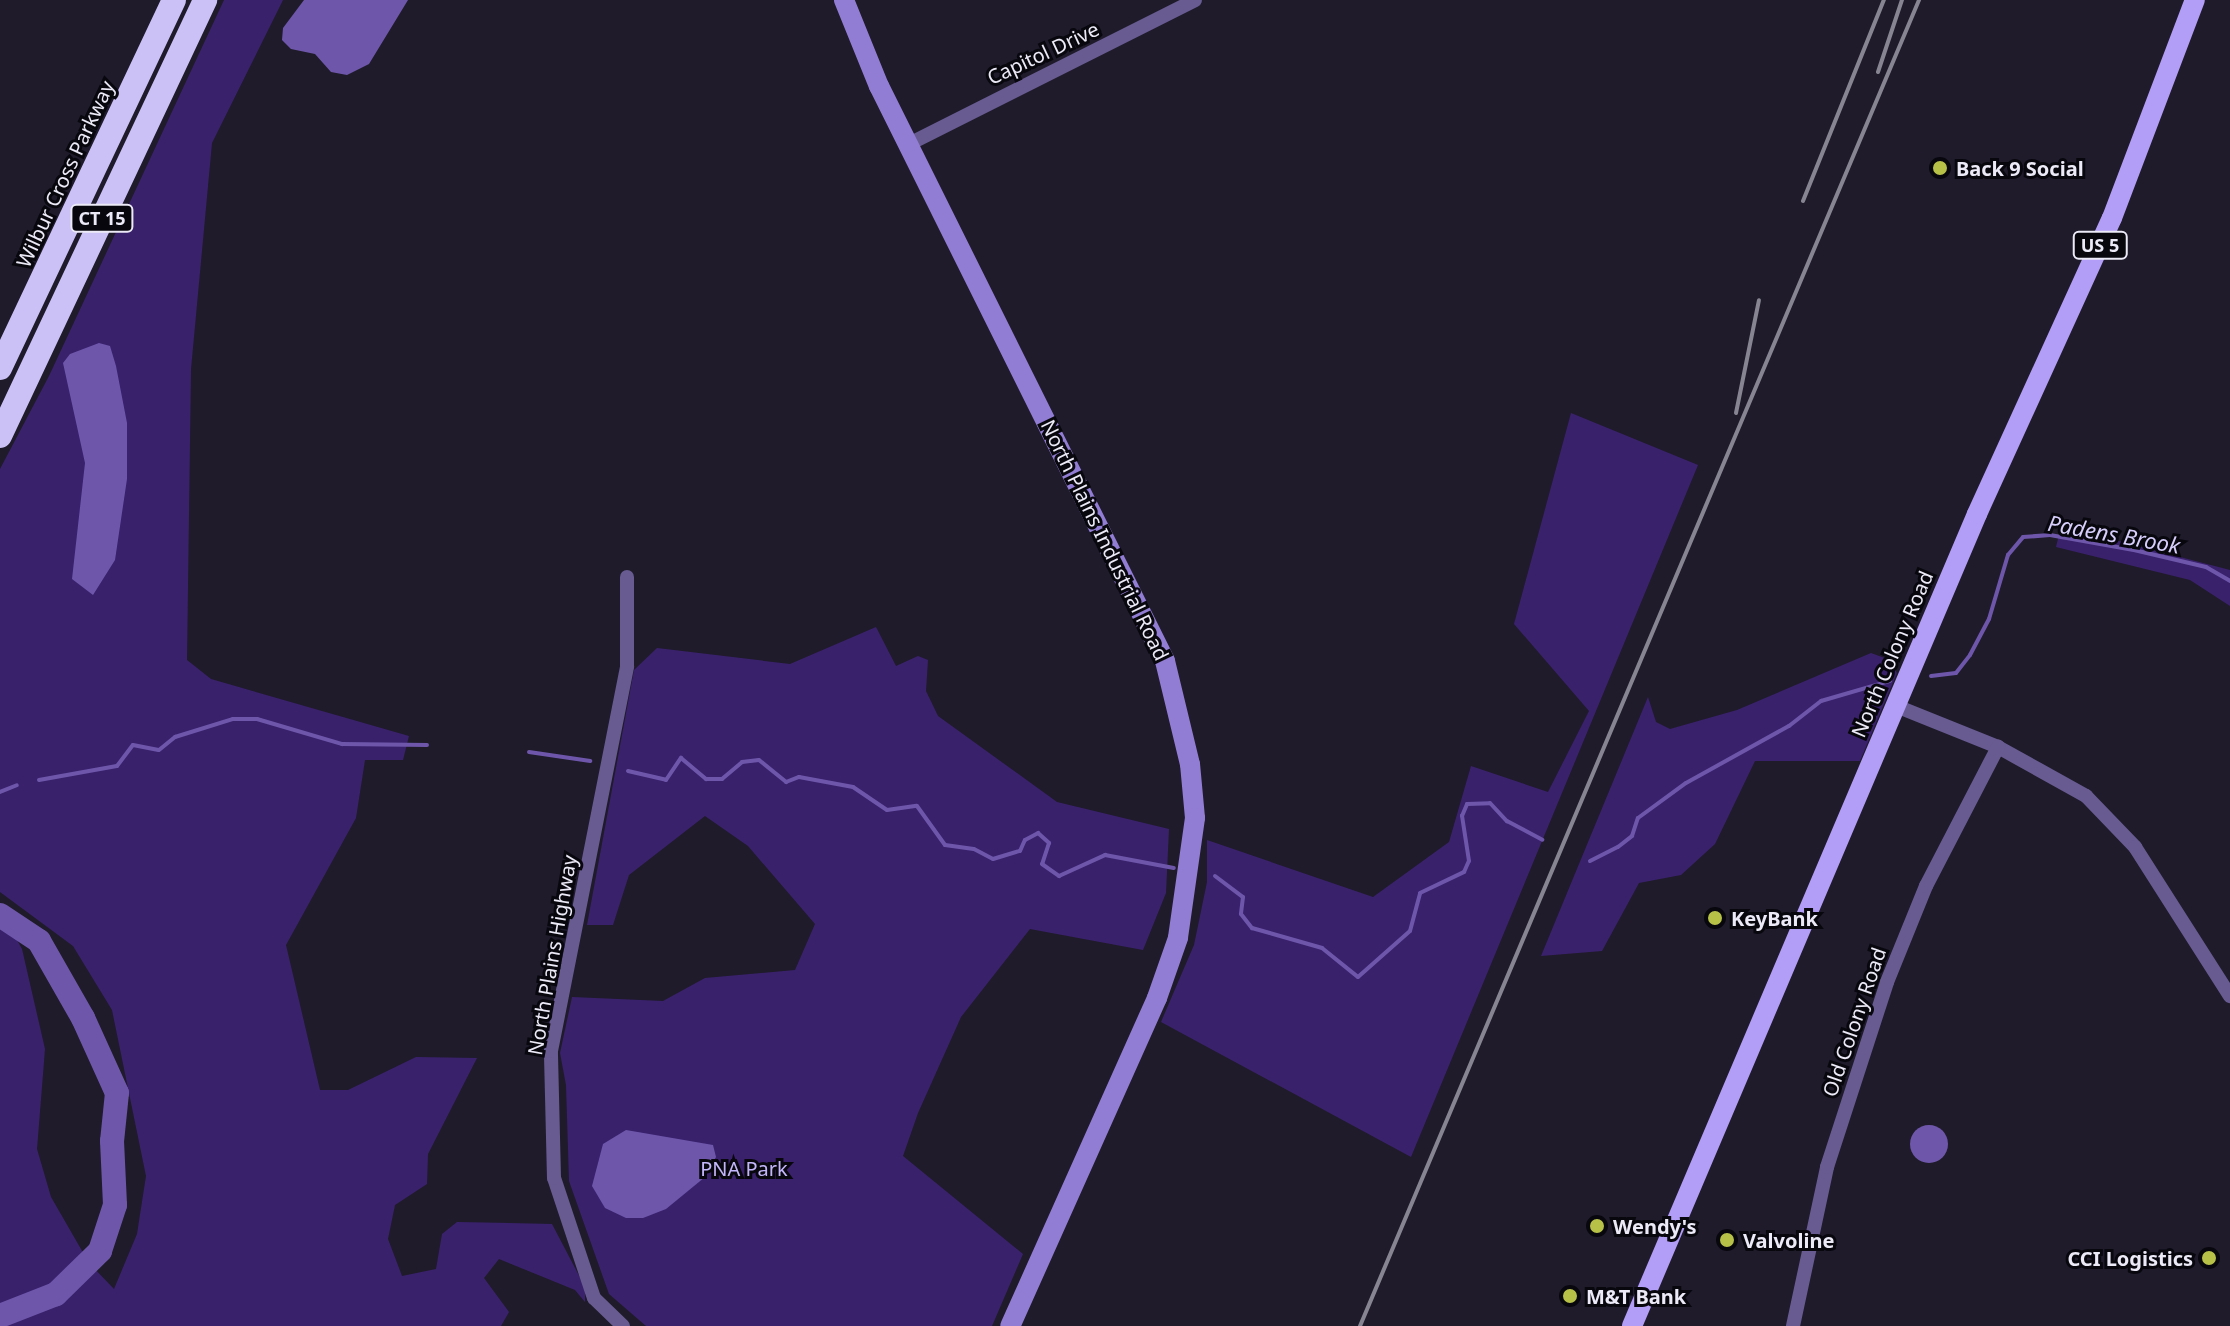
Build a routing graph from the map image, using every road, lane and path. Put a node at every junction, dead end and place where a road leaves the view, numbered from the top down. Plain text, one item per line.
1 (174, 0) edge
2 (205, 0) edge
3 (844, 0) edge
4 (1195, 0) edge
5 (2195, 0) edge
6 (909, 144) junction
7 (0, 368) edge
8 (0, 436) edge
9 (627, 577) dead end
10 (1896, 706) junction
11 (1998, 747) junction
12 (2230, 996) edge
13 (623, 1326) edge
14 (1010, 1326) edge
15 (1632, 1326) edge
16 (1793, 1326) edge

1 - 7 highway, Wilbur Cross Parkway / CT 15
2 - 8 highway, CT 15
3 - 6 street, North Plains Industrial Road
4 - 6 street, Capitol Drive
5 - 10 main road, North Colony Road / US 5
6 - 14 street, North Plains Industrial Road
9 - 13 street, North Plains Highway
10 - 11 street
10 - 15 main road, North Colony Road / US 5
11 - 12 street
11 - 16 street, Old Colony Road

